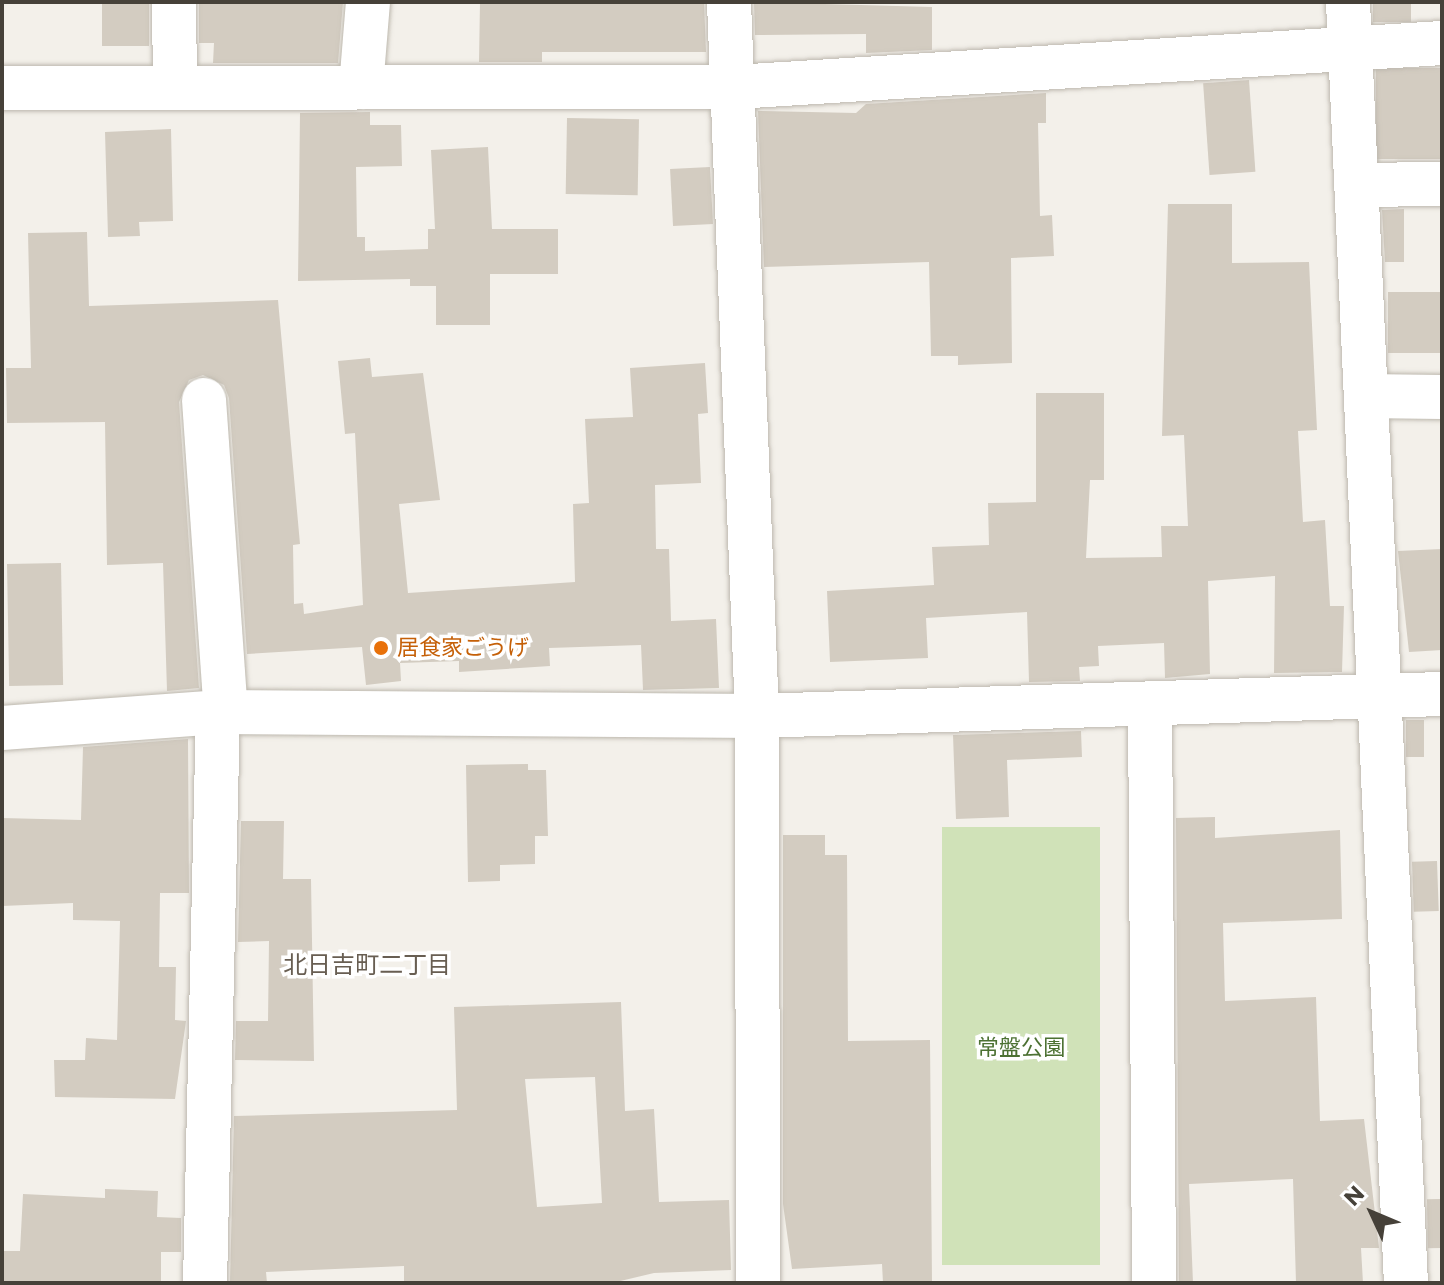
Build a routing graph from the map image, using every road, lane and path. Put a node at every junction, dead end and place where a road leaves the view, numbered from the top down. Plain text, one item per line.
1 (174, 2) edge
2 (368, 2) edge
3 (729, 2) edge
4 (1348, 2) edge
5 (1442, 43) edge
6 (1350, 48) junction
7 (361, 87) junction
8 (735, 87) junction
9 (2, 88) edge
10 (175, 88) junction
11 (1442, 184) edge
12 (1357, 185) junction
13 (1368, 396) junction
14 (1442, 397) edge
15 (204, 400) dead end
16 (1442, 694) edge
17 (1385, 696) junction
18 (1150, 704) junction
19 (222, 712) junction
20 (757, 716) junction
21 (2, 728) edge
22 (205, 1283) edge
23 (758, 1283) edge
24 (1154, 1283) edge
25 (1406, 1283) edge

1 - 10 street
2 - 7 street
3 - 8 street
4 - 6 street
5 - 6 street
6 - 8 street
6 - 12 street
7 - 8 street
7 - 10 street
8 - 20 street
9 - 10 street
11 - 12 street
12 - 13 street
13 - 14 street
13 - 17 street
15 - 19 street
16 - 17 street
17 - 18 street
17 - 25 street
18 - 20 street
18 - 24 street
19 - 20 street
19 - 21 street
19 - 22 street
20 - 23 street

